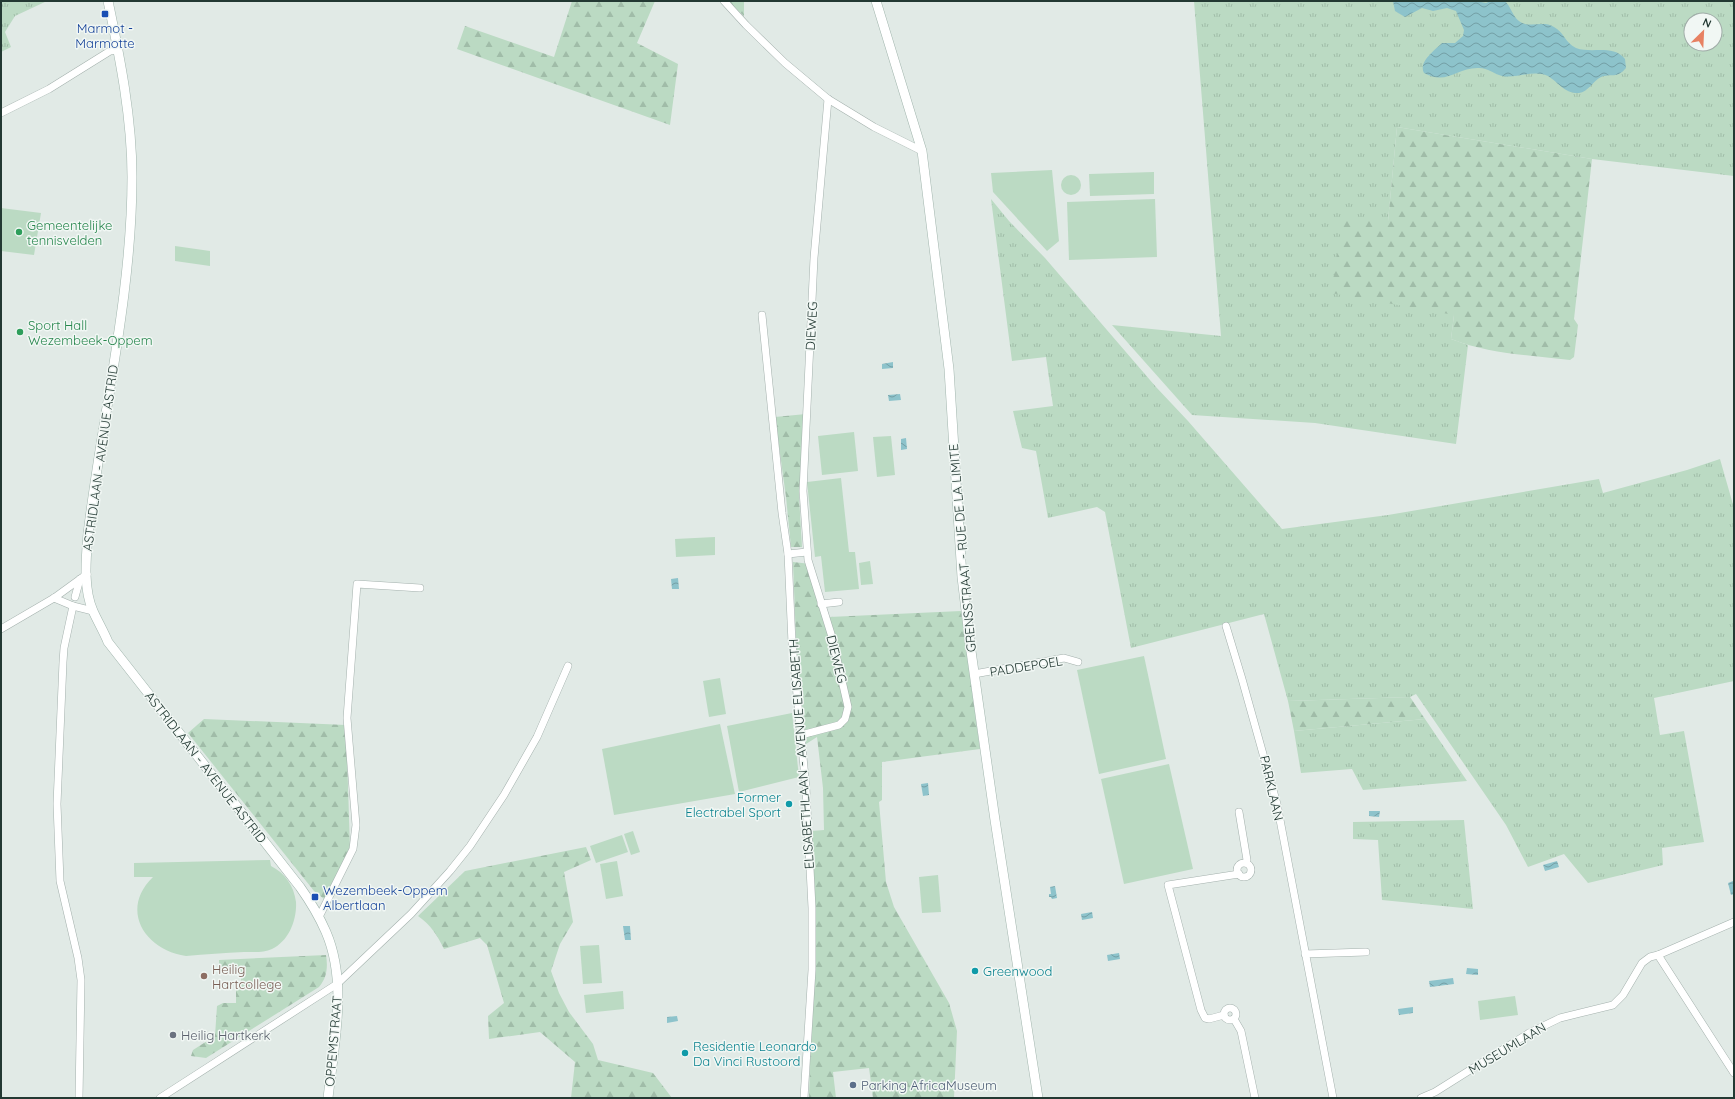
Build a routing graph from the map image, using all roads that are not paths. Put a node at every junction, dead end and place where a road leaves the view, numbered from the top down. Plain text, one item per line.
1 (108, 1) edge
2 (724, 1) edge
3 (876, 1) edge
4 (118, 50) junction
5 (828, 99) junction
6 (1, 113) edge
7 (922, 151) junction
8 (762, 315) dead end
9 (806, 552) junction
10 (788, 554) junction
11 (84, 576) junction
12 (420, 588) dead end
13 (74, 597) dead end
14 (54, 598) junction
15 (839, 602) dead end
16 (822, 604) junction
17 (73, 606) junction
18 (93, 611) junction
19 (1226, 626) dead end
20 (1, 629) edge
21 (1078, 662) dead end
22 (568, 666) dead end
23 (974, 674) junction
24 (801, 735) junction
25 (1239, 812) dead end
26 (319, 917) junction
27 (1734, 922) edge
28 (1366, 952) dead end
29 (1306, 954) junction
30 (1658, 955) junction
31 (337, 984) junction
32 (1734, 1073) edge
33 (79, 1098) edge
34 (160, 1098) edge
35 (328, 1098) edge
36 (804, 1098) edge
37 (1038, 1098) edge
38 (1255, 1098) edge
39 (1333, 1098) edge
40 (1421, 1098) edge

1 - 4 street, ASTRIDLAAN - AVENUE ASTRID
2 - 5 street
3 - 7 street, GRENSSTRAAT - RUE DE LA LIMITE
4 - 6 street
4 - 11 street, ASTRIDLAAN - AVENUE ASTRID
5 - 7 street
5 - 9 street, DIEWEG
7 - 23 street, GRENSSTRAAT - RUE DE LA LIMITE
8 - 10 street, ELISABETHLAAN - AVENUE ELISABETH
9 - 10 street
9 - 16 street, DIEWEG
10 - 24 street, ELISABETHLAAN - AVENUE ELISABETH
11 - 13 street
11 - 14 street
11 - 18 street, ASTRIDLAAN - AVENUE ASTRID
12 - 26 street
14 - 17 street
14 - 20 street
15 - 16 street
16 - 24 street, DIEWEG
17 - 18 street
17 - 33 street
18 - 26 street, ASTRIDLAAN - AVENUE ASTRID
19 - 29 street, PARKLAAN
21 - 23 street, PADDEPOEL
22 - 31 street
23 - 37 street, GRENSSTRAAT - RUE DE LA LIMITE
24 - 36 street, ELISABETHLAAN - AVENUE ELISABETH
25 - 38 street
26 - 31 street, ASTRIDLAAN - AVENUE ASTRID
27 - 30 street, MUSEUMLAAN
28 - 29 street
29 - 39 street, PARKLAAN
30 - 32 street
30 - 40 street, MUSEUMLAAN
31 - 34 street
31 - 35 street, OPPEMSTRAAT

